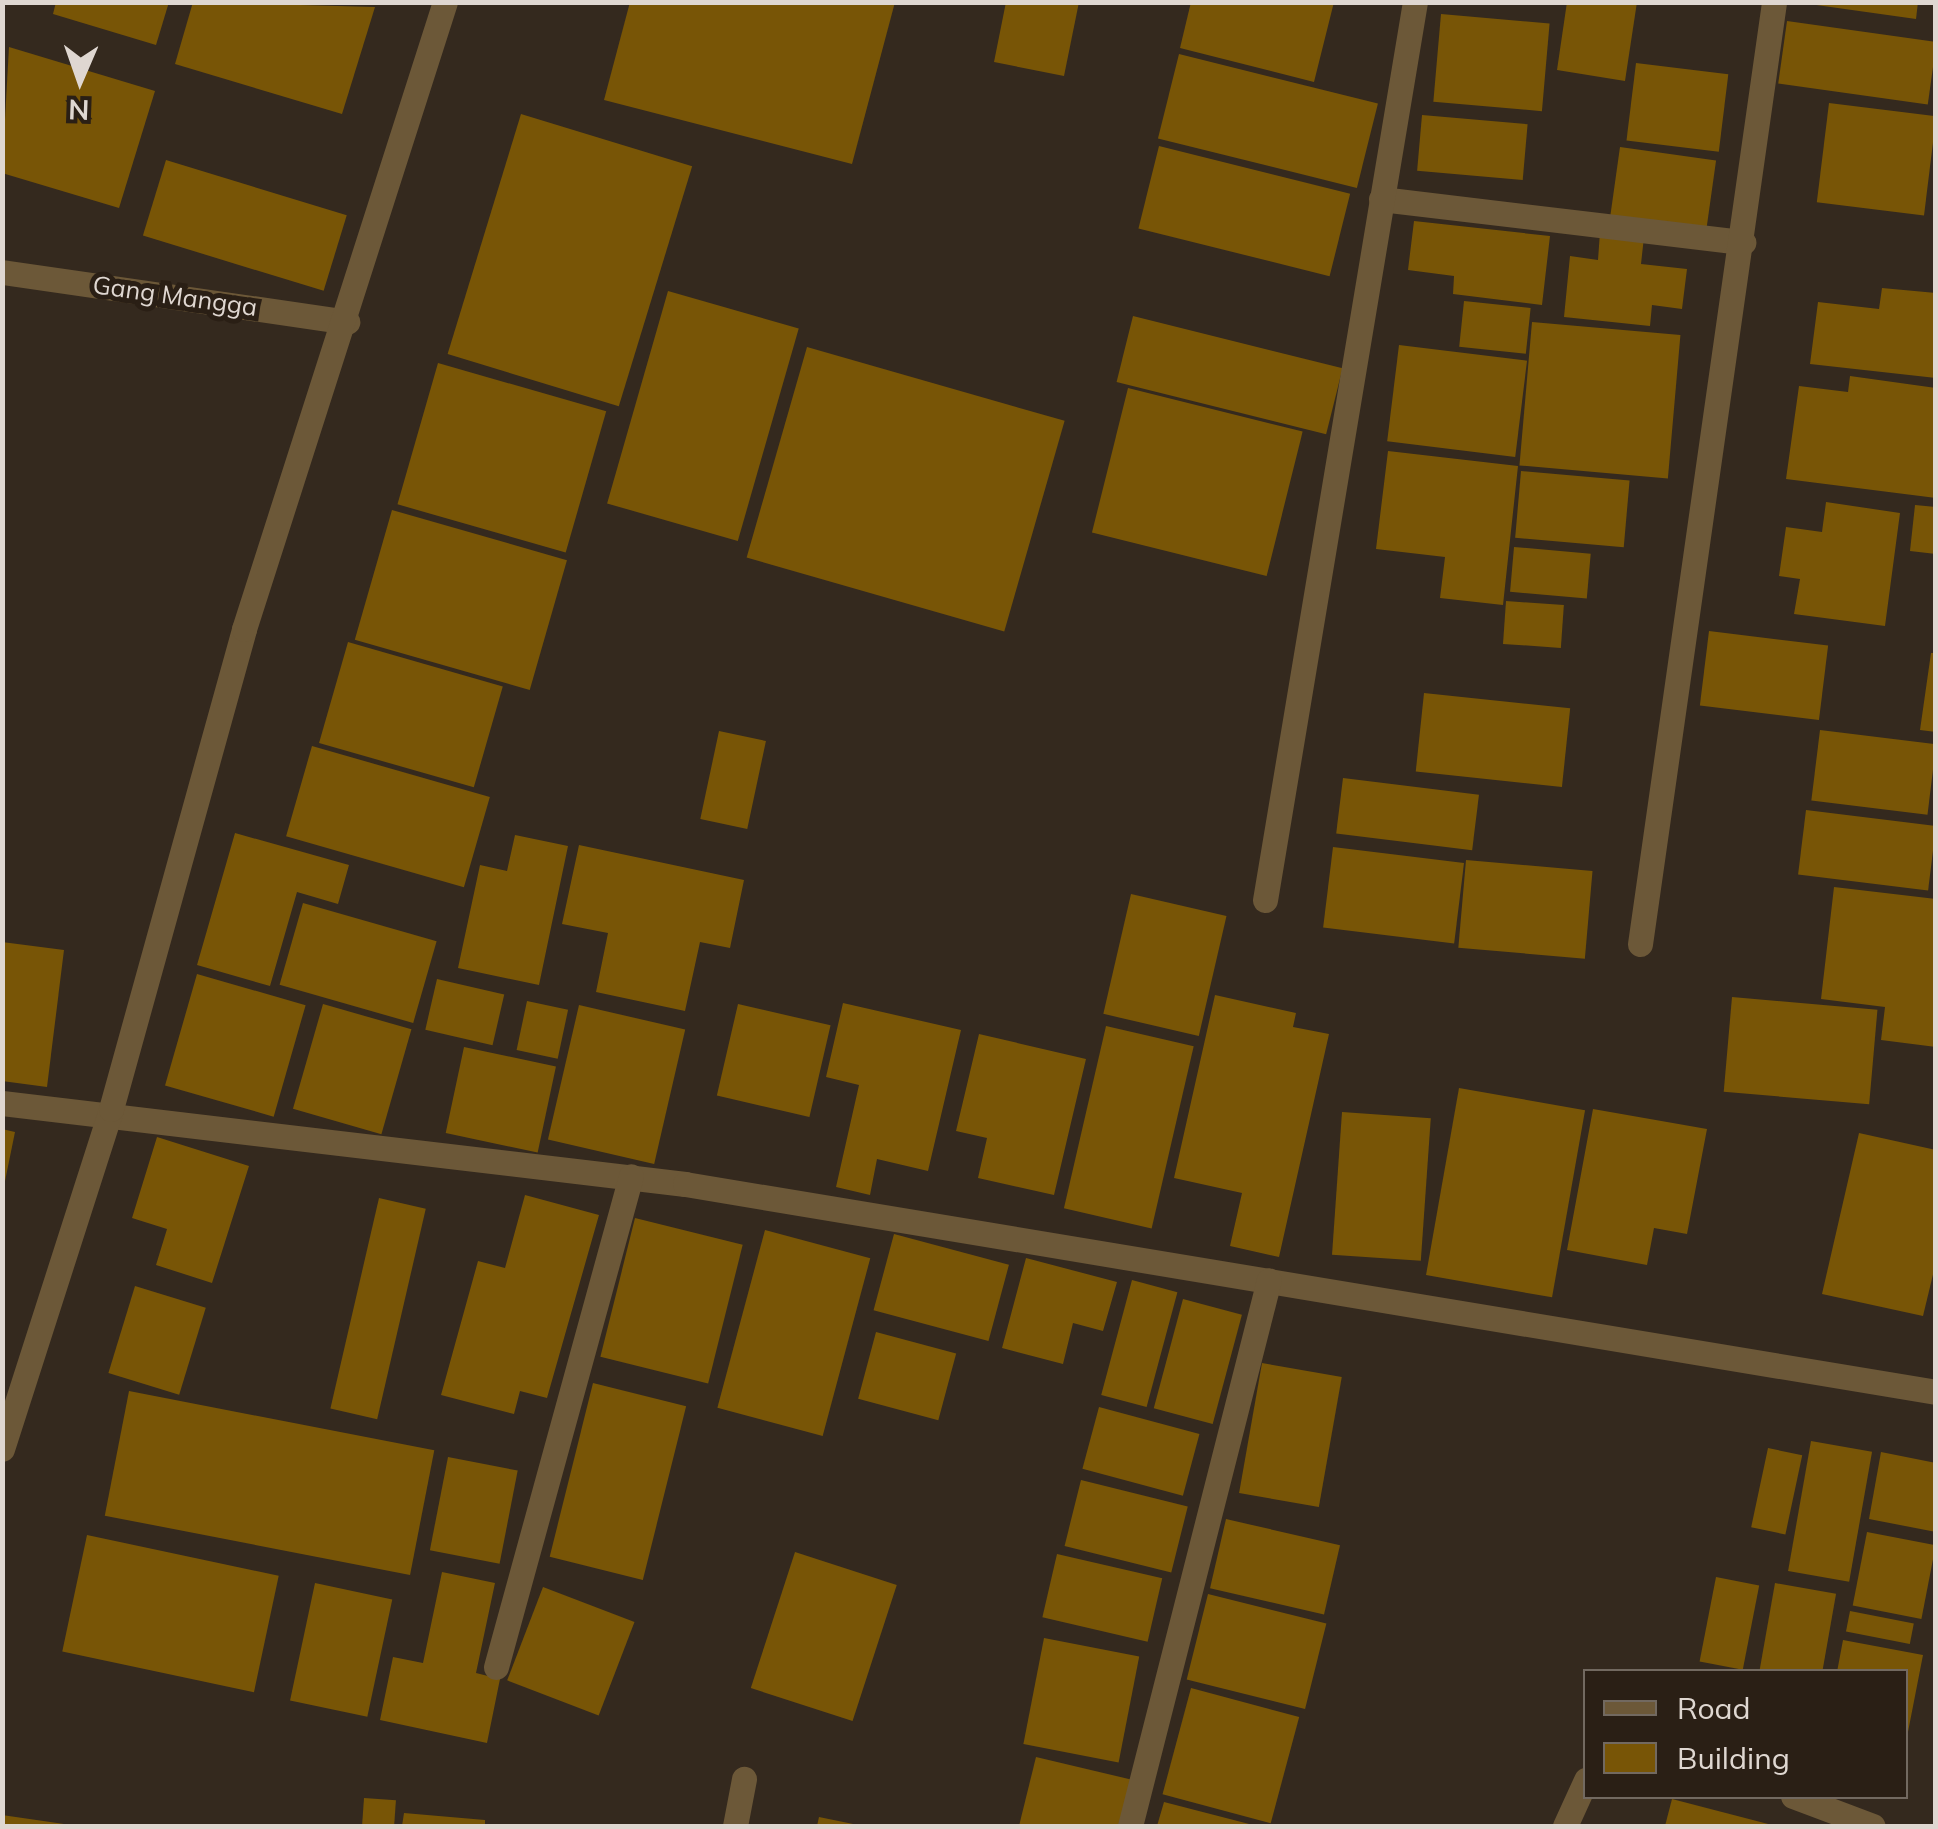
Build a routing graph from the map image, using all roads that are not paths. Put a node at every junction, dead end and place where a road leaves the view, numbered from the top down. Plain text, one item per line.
1 (445, 2) edge
2 (1415, 2) edge
3 (1774, 2) edge
4 (1381, 199) junction
5 (1743, 242) junction
6 (2, 272) edge
7 (347, 322) junction
8 (1265, 900) dead end
9 (1640, 944) dead end
10 (2, 1102) edge
11 (111, 1109) junction
12 (630, 1176) junction
13 (1268, 1280) junction
14 (1936, 1392) edge
15 (2, 1449) edge
16 (496, 1667) dead end
17 (744, 1779) dead end
18 (1583, 1787) edge
19 (1801, 1799) edge
20 (735, 1826) edge
21 (1130, 1826) edge
22 (1565, 1826) edge
23 (1873, 1826) edge

1 - 7 street
2 - 4 street
3 - 5 street
4 - 5 street
4 - 8 street
5 - 9 street
6 - 7 street, Gang Mangga
7 - 11 street
10 - 11 street
11 - 12 street
11 - 15 street
12 - 13 street
12 - 16 street
13 - 14 street
13 - 21 street
17 - 20 street
18 - 22 street
19 - 23 street

